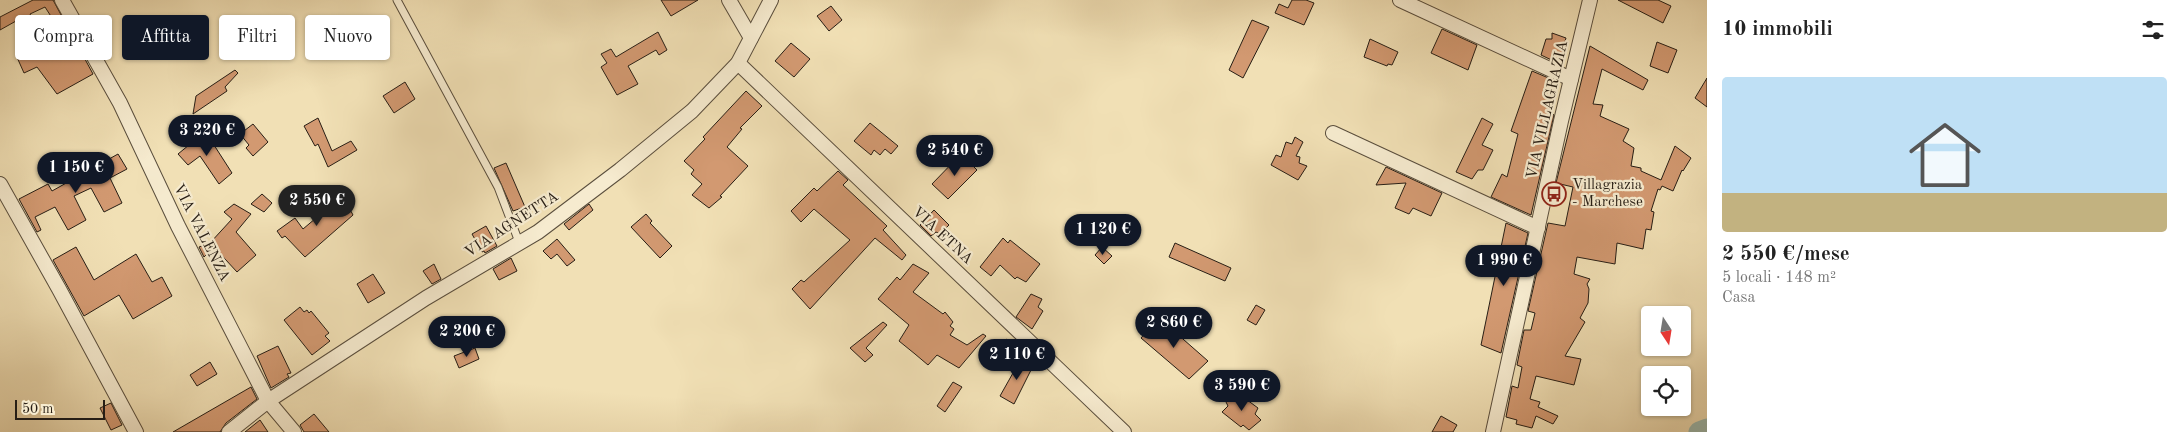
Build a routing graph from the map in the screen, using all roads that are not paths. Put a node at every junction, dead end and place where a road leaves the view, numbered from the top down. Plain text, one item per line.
1 (62, 0) edge
2 (397, 0) edge
3 (729, 0) edge
4 (771, 0) edge
5 (1400, 0) edge
6 (1590, 0) edge
7 (752, 38) junction
8 (738, 63) junction
9 (1572, 79) junction
10 (1333, 133) dead end
11 (0, 184) edge
12 (1538, 228) junction
13 (519, 242) junction
14 (268, 401) junction
15 (136, 432) edge
16 (228, 432) edge
17 (294, 432) edge
18 (1124, 432) edge
19 (1493, 432) edge

1 - 14 street, VIA VALENZA
2 - 13 lane
3 - 7 street
4 - 7 street, VIA AGNETTA
5 - 9 street
6 - 9 street, VIA VILLAGRAZIA
7 - 8 street, VIA AGNETTA
8 - 13 street, VIA AGNETTA
8 - 18 street, VIA ETNA
9 - 12 street, VIA VILLAGRAZIA
10 - 12 street
11 - 15 street
12 - 19 street, VIA VILLAGRAZIA
13 - 14 street, VIA AGNETTA
14 - 16 street, VIA AGNETTA
14 - 17 street, VIA VALENZA

